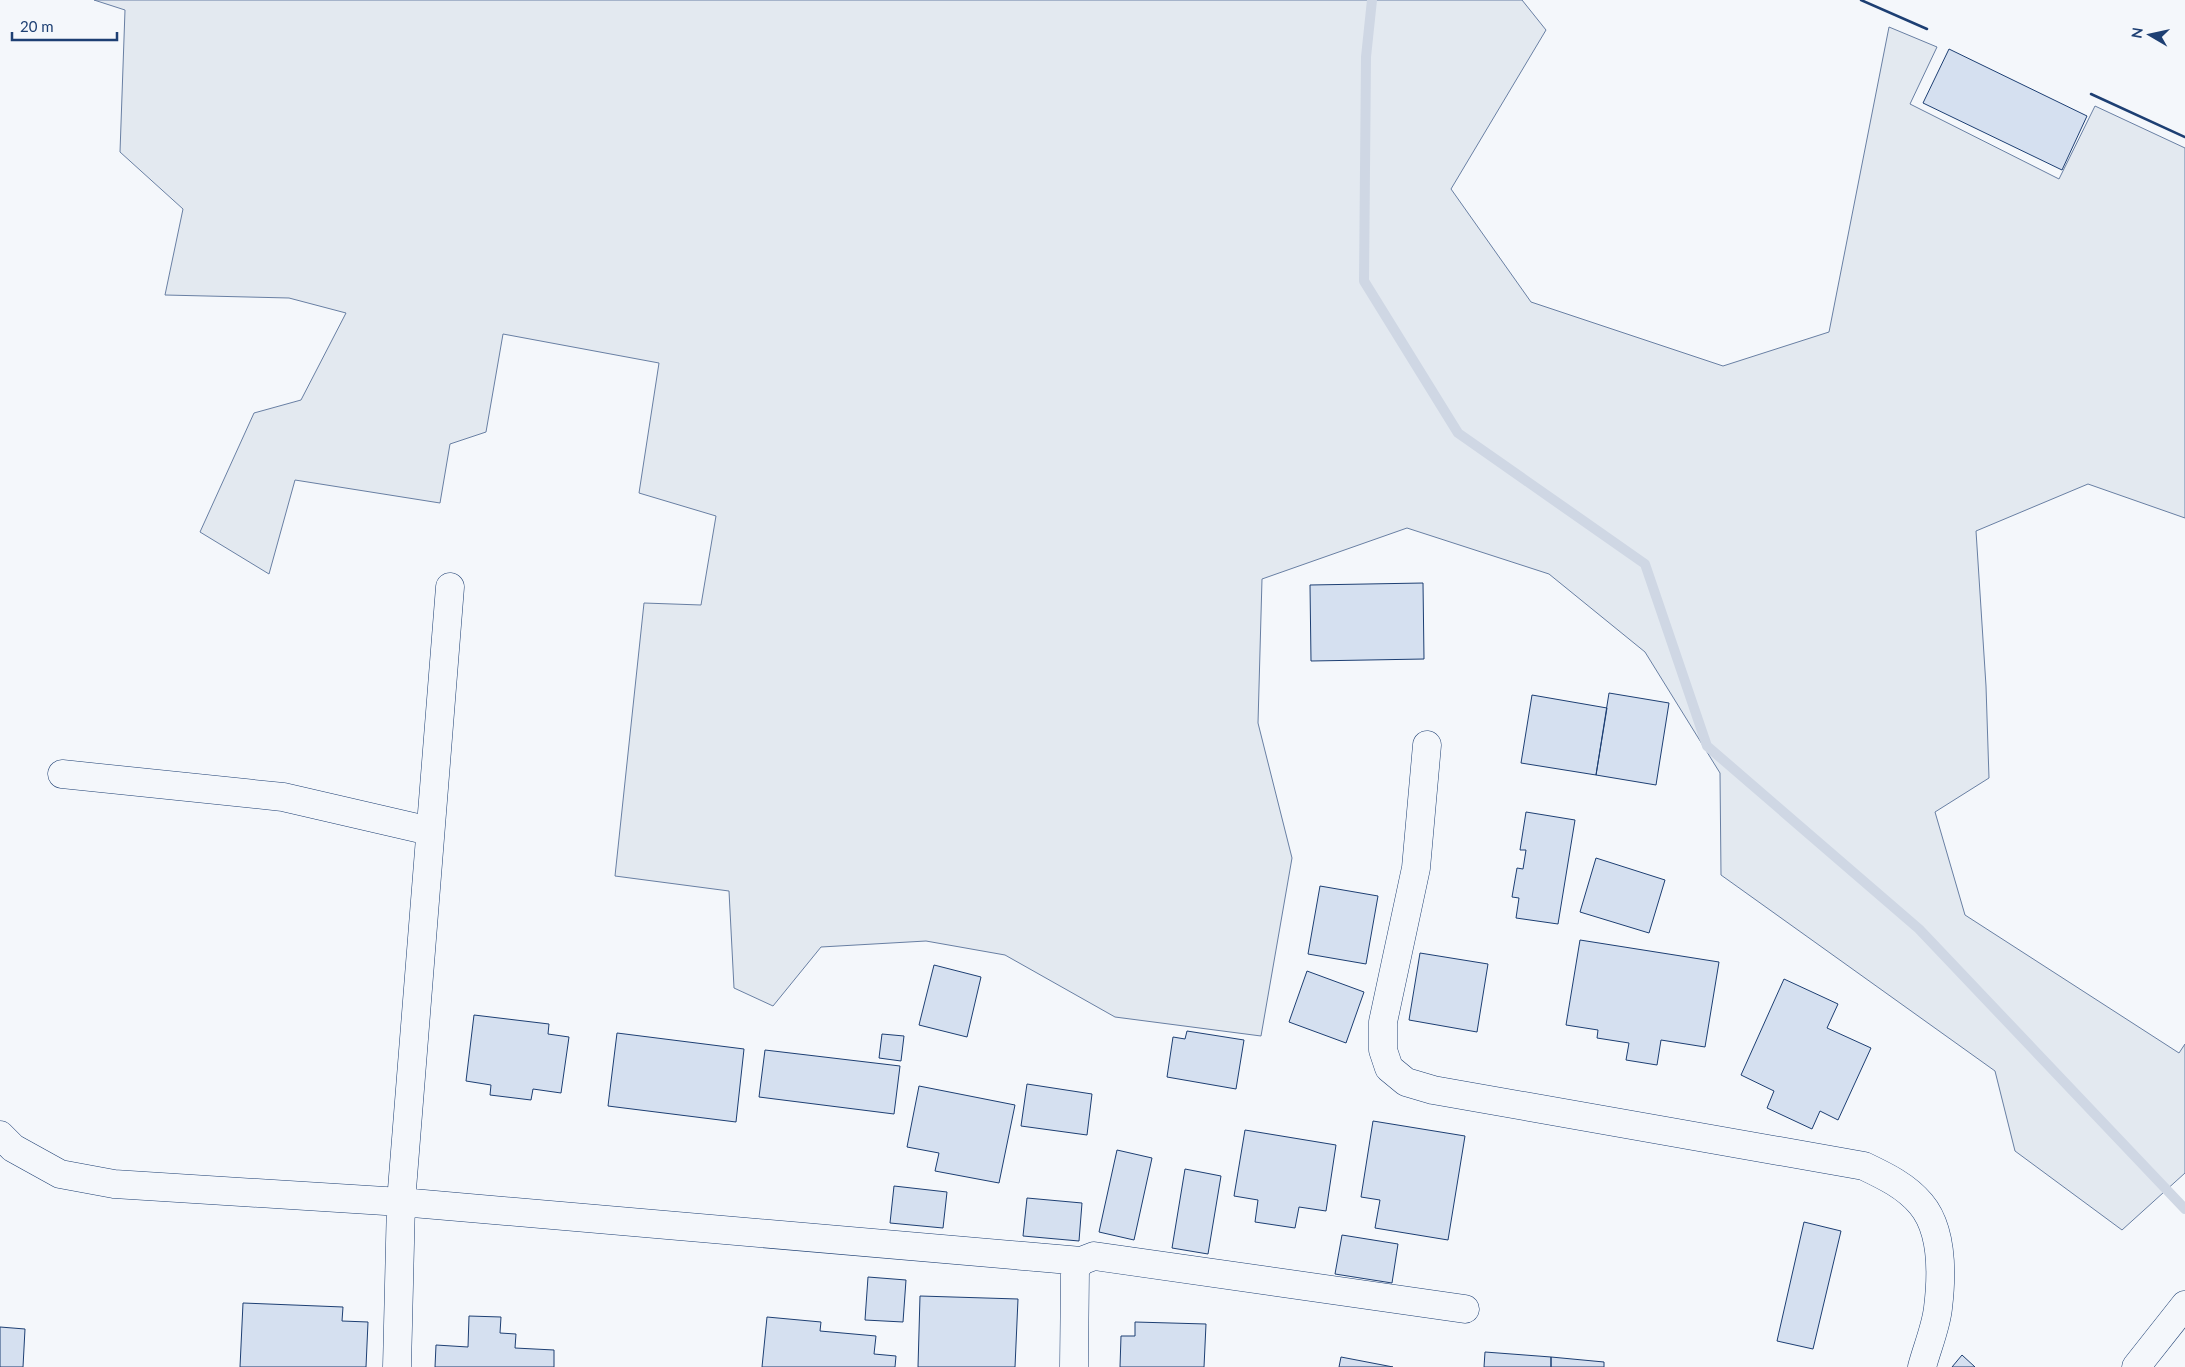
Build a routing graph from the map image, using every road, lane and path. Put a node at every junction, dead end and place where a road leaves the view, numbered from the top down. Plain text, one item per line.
1 (450, 587) dead end
2 (1427, 745) dead end
3 (62, 774) dead end
4 (430, 831) junction
5 (0, 1135) edge
6 (401, 1202) junction
7 (1081, 1260) junction
8 (2185, 1305) edge
9 (1466, 1308) dead end
10 (397, 1367) edge
11 (1074, 1367) edge
12 (1922, 1367) edge
13 (2136, 1367) edge

1 - 4 street
2 - 12 street
3 - 4 street
4 - 6 street
5 - 6 street
6 - 7 street
6 - 10 street
7 - 9 street
7 - 11 street
8 - 13 street

